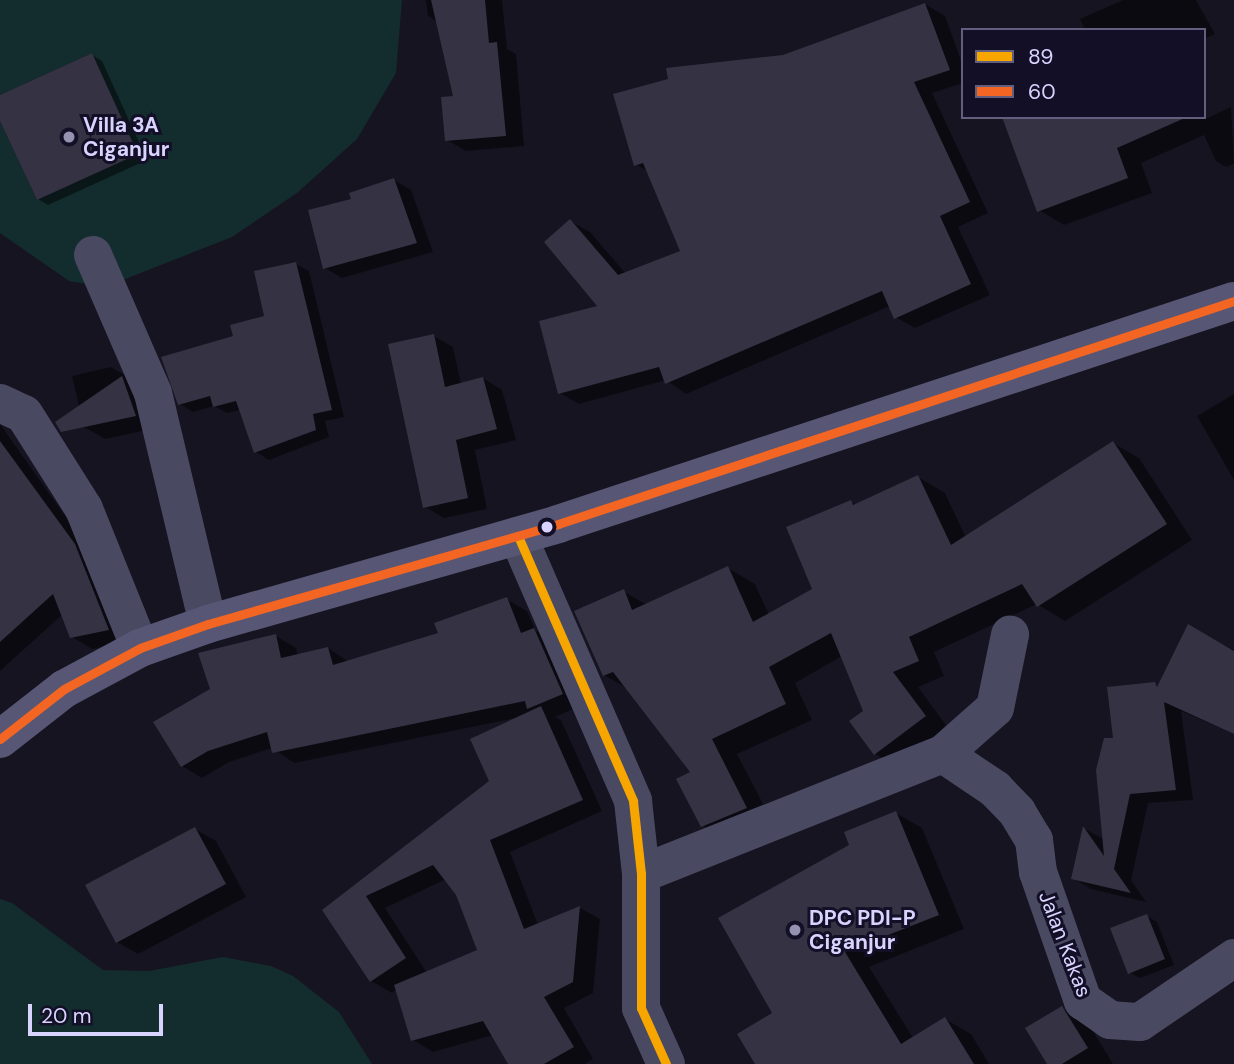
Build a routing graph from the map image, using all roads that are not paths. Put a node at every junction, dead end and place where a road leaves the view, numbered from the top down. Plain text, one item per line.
1 (93, 255) dead end
2 (1234, 300) edge
3 (0, 403) edge
4 (518, 536) junction
5 (208, 624) junction
6 (1010, 635) dead end
7 (140, 648) junction
8 (0, 739) edge
9 (943, 754) junction
10 (641, 873) junction
11 (1234, 958) edge
12 (666, 1064) edge

1 - 5 street
2 - 4 main road
3 - 7 street
4 - 5 main road
4 - 10 street
5 - 7 main road
6 - 9 street
7 - 8 main road
9 - 10 street
9 - 11 street, Jalan Kakas
10 - 12 street

